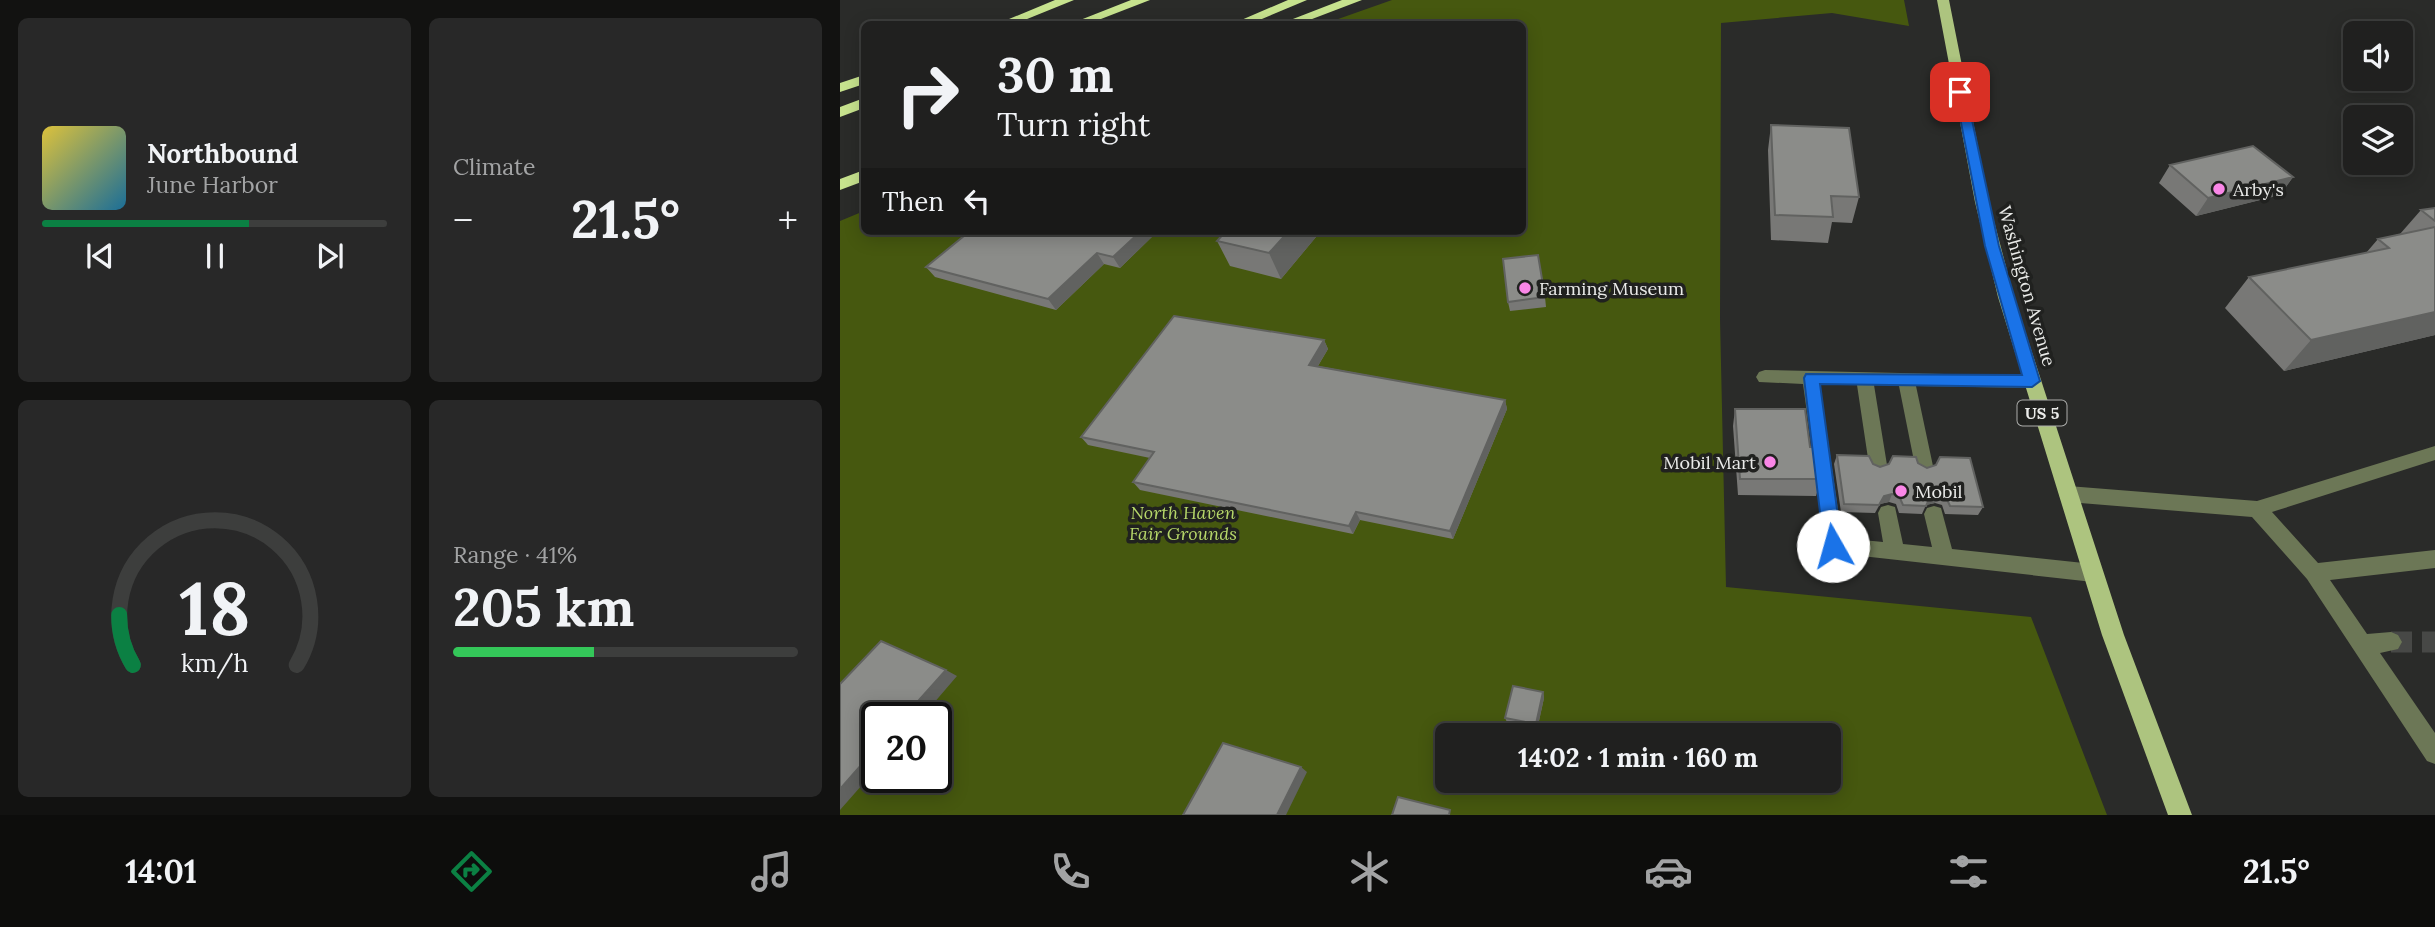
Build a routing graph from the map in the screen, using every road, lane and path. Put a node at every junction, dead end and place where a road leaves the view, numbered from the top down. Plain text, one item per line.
1 (1067, 0) edge
2 (1143, 0) edge
3 (1300, 0) edge
4 (1355, 0) edge
5 (1943, 0) edge
6 (1012, 21) edge
7 (1085, 21) edge
8 (1247, 21) edge
9 (1296, 21) edge
10 (861, 80) edge
11 (840, 88) edge
12 (861, 104) edge
13 (840, 112) edge
14 (861, 176) edge
15 (840, 185) edge
16 (1766, 377) dead end
17 (1811, 378) junction
18 (1864, 378) junction
19 (1906, 379) junction
20 (2032, 381) junction
21 (2435, 453) edge
22 (1878, 465) edge
23 (1924, 466) edge
24 (2068, 494) junction
25 (2257, 509) junction
26 (1888, 513) dead end
27 (1934, 514) dead end
28 (1894, 552) junction
29 (1944, 557) junction
30 (2435, 559) edge
31 (2093, 573) junction
32 (2314, 573) junction
33 (2391, 642) tunnel mouth
34 (2363, 644) junction
35 (2426, 724) edge
36 (2435, 753) edge
37 (2179, 815) edge

1 - 6 highway
2 - 7 highway
3 - 8 highway
4 - 9 highway
5 - 20 main road, Washington Avenue / US 5
10 - 11 highway
12 - 13 highway
14 - 15 highway
16 - 17 lane
17 - 18 lane
17 - 28 lane
18 - 19 lane
18 - 22 lane
19 - 20 lane
19 - 23 lane
20 - 24 main road, Washington Avenue / US 5
21 - 25 lane
24 - 25 lane
24 - 31 main road, Washington Avenue / US 5
25 - 32 lane
26 - 28 lane
27 - 29 lane
28 - 29 lane
29 - 31 lane
30 - 32 lane
31 - 37 main road, Washington Avenue / US 5
32 - 34 lane
33 - 34 lane
34 - 35 lane
35 - 36 lane

